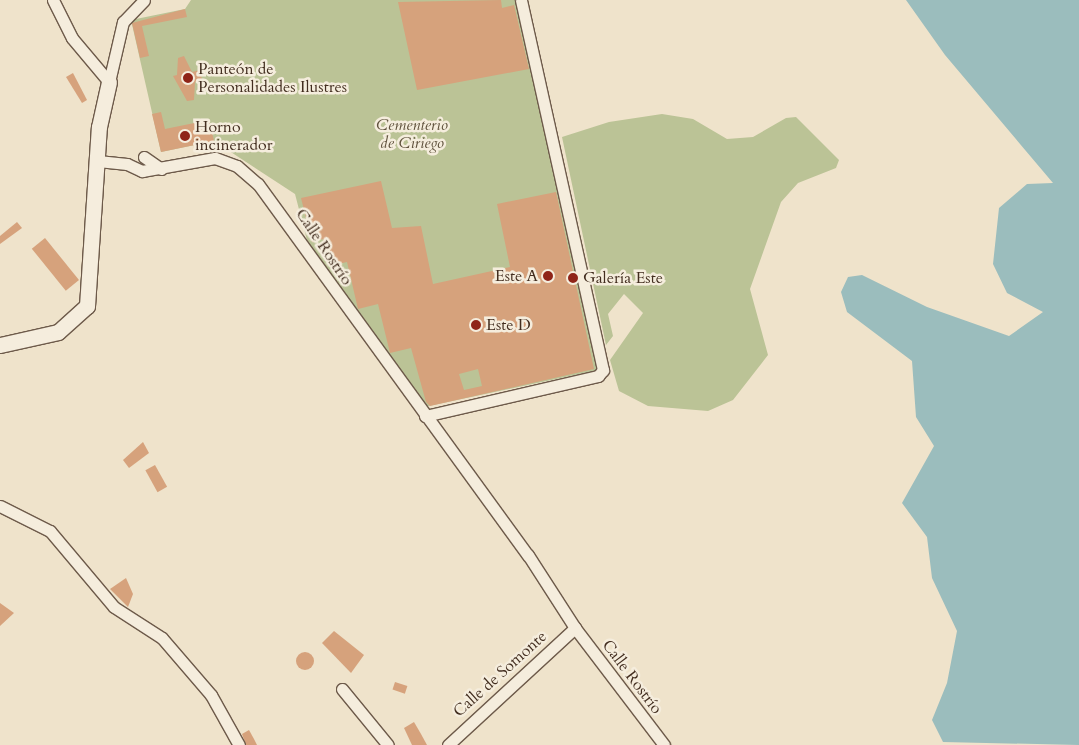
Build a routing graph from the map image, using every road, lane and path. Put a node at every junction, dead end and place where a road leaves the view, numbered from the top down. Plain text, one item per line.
1 (52, 0) edge
2 (144, 0) edge
3 (521, 0) edge
4 (109, 82) junction
5 (144, 157) dead end
6 (98, 161) junction
7 (161, 169) junction
8 (0, 345) edge
9 (425, 416) junction
10 (0, 506) edge
11 (575, 628) junction
12 (342, 689) dead end
13 (239, 745) edge
14 (388, 745) edge
15 (448, 745) edge
16 (664, 745) edge

1 - 4 street
2 - 4 street
3 - 9 street
4 - 6 main road
5 - 7 street
6 - 7 street, Calle Rostrío
6 - 8 main road
7 - 9 street, Calle Rostrío
9 - 11 street, Calle Rostrío
10 - 13 street
11 - 15 street, Calle de Somonte
11 - 16 street, Calle Rostrío
12 - 14 street

